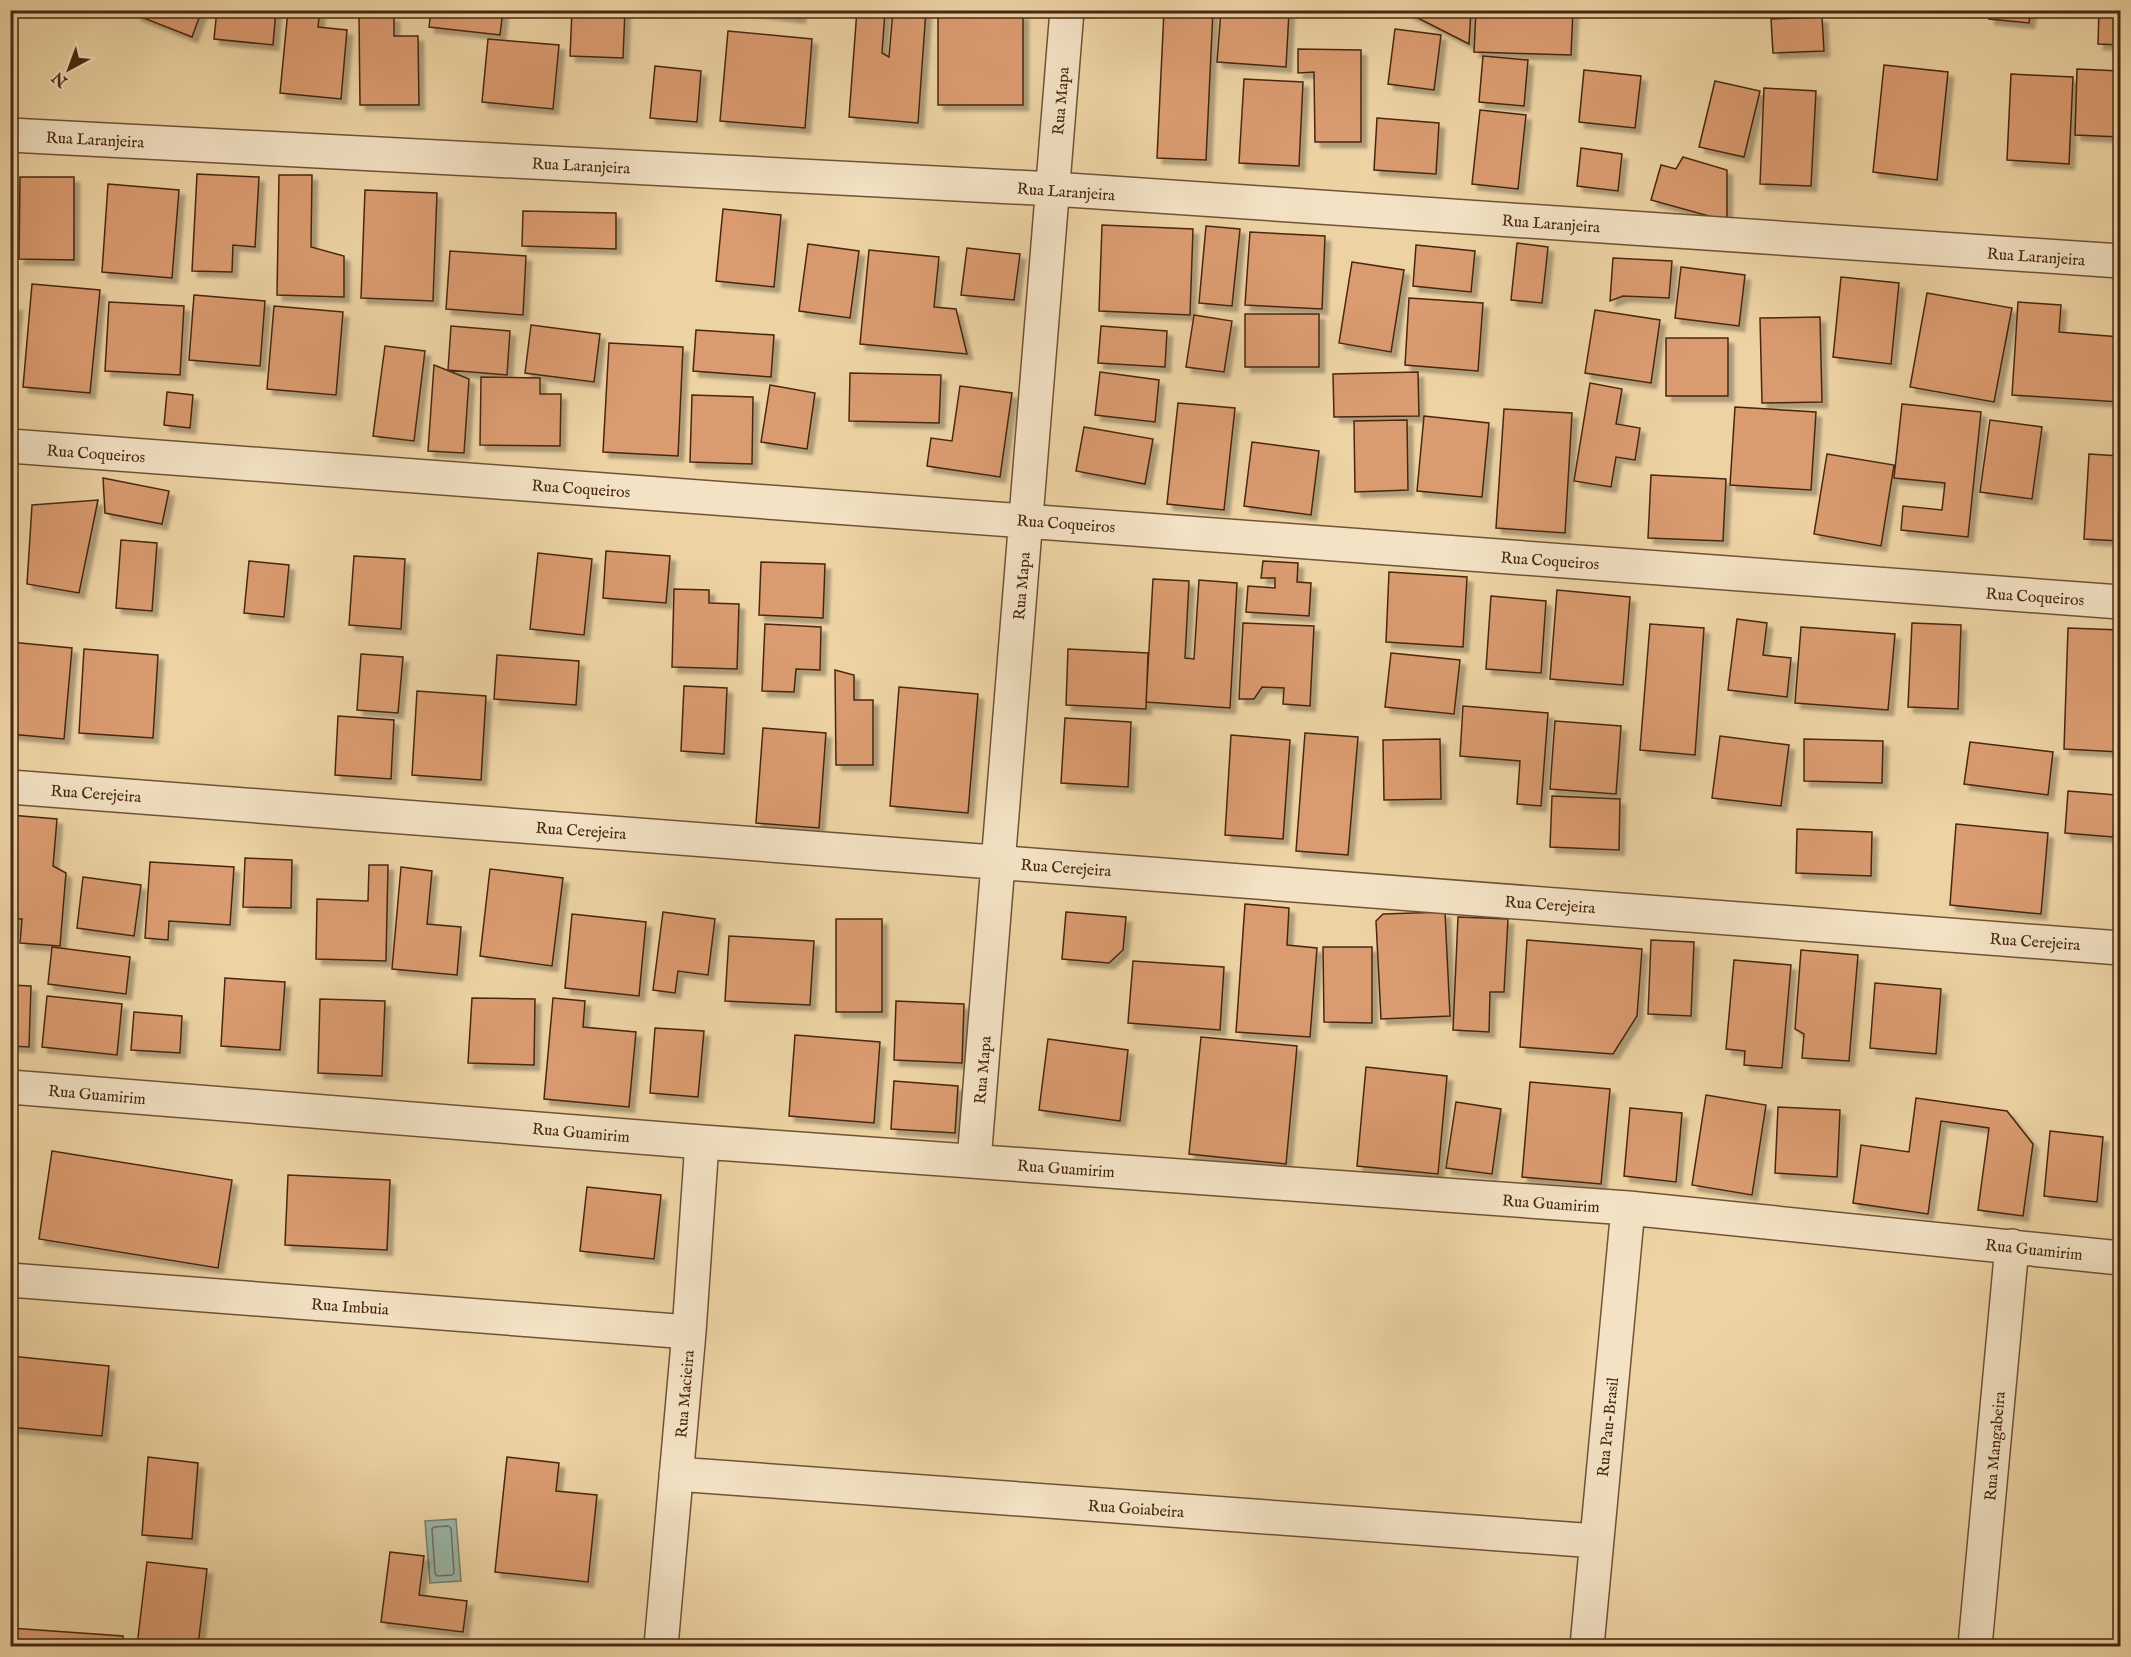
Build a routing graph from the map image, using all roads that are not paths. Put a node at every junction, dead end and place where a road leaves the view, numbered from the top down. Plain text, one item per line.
1 (1067, 10) edge
2 (10, 135) edge
3 (1053, 189) junction
4 (2121, 261) edge
5 (10, 447) edge
6 (1026, 520) junction
7 (2121, 602) edge
8 (10, 787) edge
9 (998, 862) junction
10 (2121, 948) edge
11 (10, 1087) edge
12 (702, 1142) junction
13 (974, 1161) junction
14 (1628, 1208) junction
15 (2012, 1246) junction
16 (2121, 1258) edge
17 (10, 1280) edge
18 (689, 1332) junction
19 (676, 1474) junction
20 (1596, 1541) junction
21 (662, 1647) edge
22 (1587, 1647) edge
23 (1976, 1647) edge

1 - 3 street, Rua Mapa
2 - 3 street, Rua Laranjeira
3 - 4 street, Rua Laranjeira
3 - 6 street, Rua Mapa
5 - 6 street, Rua Coqueiros
6 - 7 street, Rua Coqueiros
6 - 9 street, Rua Mapa
8 - 9 street, Rua Cerejeira
9 - 10 street, Rua Cerejeira
9 - 13 street, Rua Mapa
11 - 12 street, Rua Guamirim
12 - 13 street, Rua Guamirim
12 - 18 street, Rua Macieira
13 - 14 street, Rua Guamirim
14 - 15 street, Rua Guamirim
14 - 20 street, Rua Pau-Brasil
15 - 16 street, Rua Guamirim
15 - 23 street, Rua Mangabeira
17 - 18 street, Rua Imbuia
18 - 19 street, Rua Macieira
19 - 20 street, Rua Goiabeira
19 - 21 street, Rua Macieira
20 - 22 street, Rua Pau-Brasil

